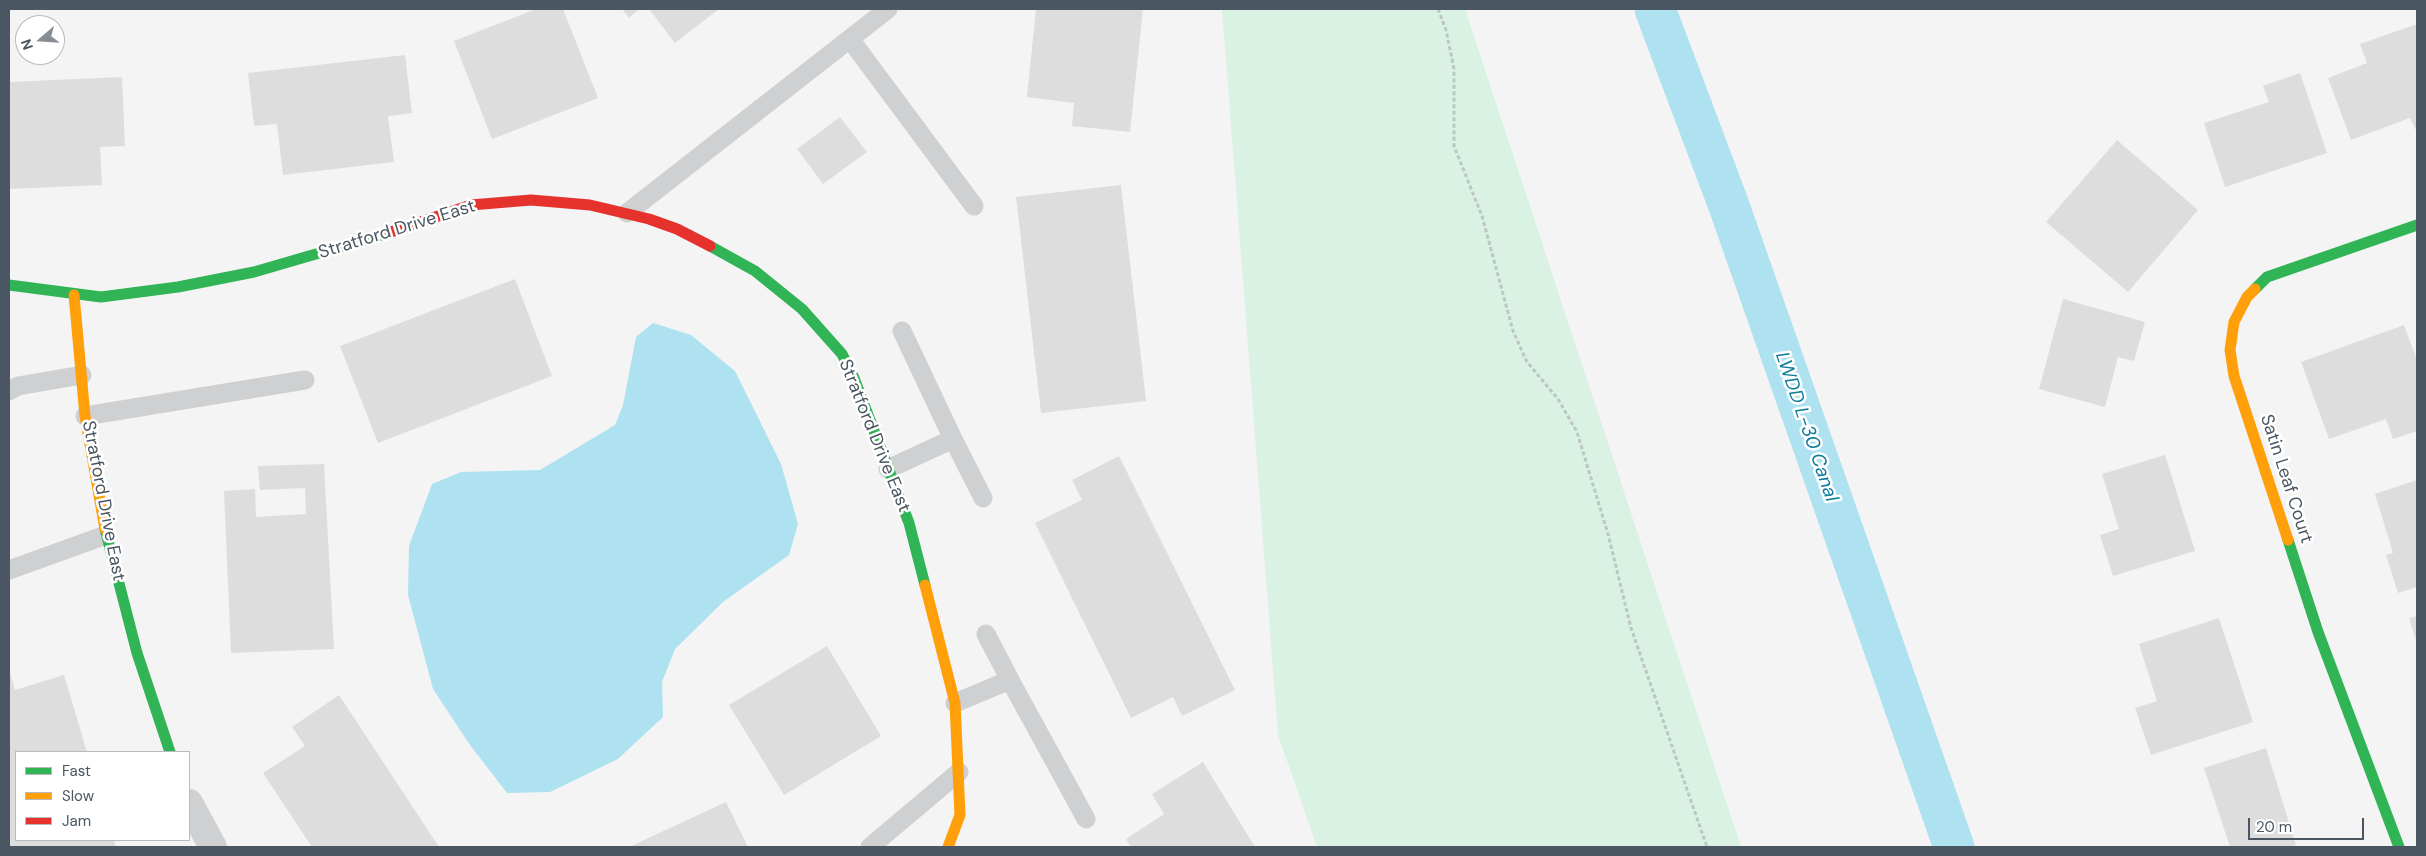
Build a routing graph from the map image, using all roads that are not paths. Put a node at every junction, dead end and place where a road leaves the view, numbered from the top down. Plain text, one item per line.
1 (888, 9) edge
2 (850, 39) junction
3 (974, 206) dead end
4 (627, 214) junction
5 (2417, 224) edge
6 (9, 285) edge
7 (74, 295) junction
8 (902, 331) dead end
9 (82, 375) junction
10 (305, 380) dead end
11 (9, 391) edge
12 (86, 416) junction
13 (953, 439) junction
14 (888, 469) junction
15 (983, 498) dead end
16 (106, 535) junction
17 (9, 570) edge
18 (986, 634) dead end
19 (1010, 680) junction
20 (955, 703) junction
21 (170, 751) edge
22 (959, 772) junction
23 (190, 805) edge
24 (1086, 819) dead end
25 (213, 847) edge
26 (870, 847) edge
27 (948, 847) edge
28 (2399, 847) edge

1 - 2 lane
2 - 3 lane
2 - 4 lane
4 - 7 street, Stratford Drive East
4 - 14 street, Stratford Drive East
5 - 28 street, Satin Leaf Court
6 - 7 street
7 - 9 street, Stratford Drive East
8 - 13 lane
9 - 11 lane
9 - 12 street, Stratford Drive East
10 - 12 lane
12 - 16 street, Stratford Drive East
13 - 14 lane
13 - 15 lane
14 - 20 street, Stratford Drive East
16 - 17 lane
16 - 21 street, Stratford Drive East
18 - 19 lane
19 - 20 lane
19 - 24 lane
20 - 22 street, Stratford Drive East
22 - 26 lane
22 - 27 street, Stratford Drive East
23 - 25 street

